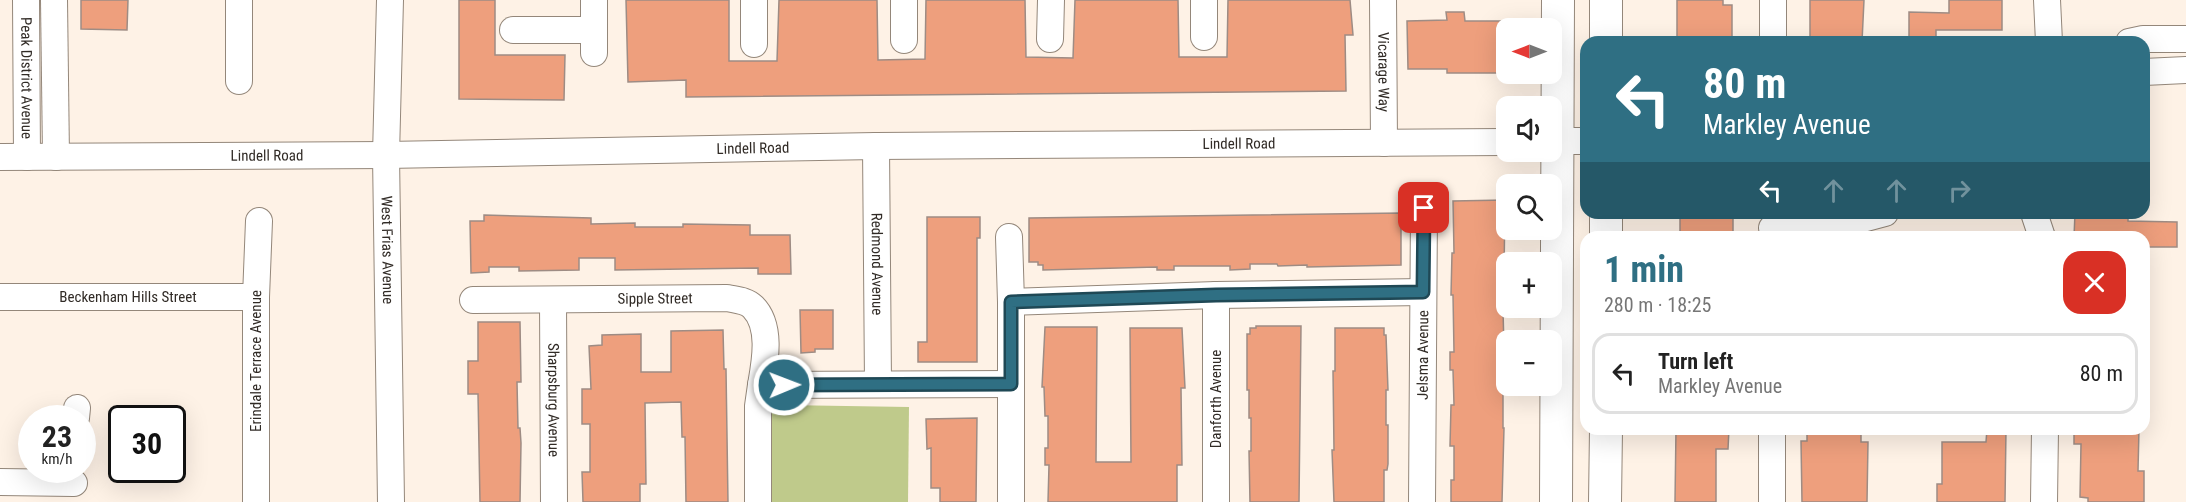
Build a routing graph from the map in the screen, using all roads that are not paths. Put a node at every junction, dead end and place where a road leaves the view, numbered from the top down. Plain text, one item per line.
1 (26, 0) edge
2 (54, 0) edge
3 (239, 0) edge
4 (390, 0) edge
5 (594, 0) edge
6 (754, 0) edge
7 (904, 0) edge
8 (1051, 0) edge
9 (1204, 0) edge
10 (1383, 0) edge
11 (1558, 0) edge
12 (1606, 0) edge
13 (1773, 0) edge
14 (2047, 0) edge
15 (513, 30) dead end
16 (1606, 36) edge
17 (1773, 36) edge
18 (2049, 36) edge
19 (1203, 37) dead end
20 (1050, 39) dead end
21 (2150, 39) edge
22 (2186, 39) edge
23 (904, 40) dead end
24 (754, 44) dead end
25 (2186, 70) edge
26 (2150, 72) edge
27 (239, 81) dead end
28 (1565, 141) edge
29 (1496, 142) edge
30 (1384, 143) junction
31 (876, 146) junction
32 (386, 155) junction
33 (0, 157) edge
34 (27, 157) junction
35 (56, 157) junction
36 (1424, 208) dead end
37 (1862, 219) edge
38 (259, 221) dead end
39 (1772, 226) edge
40 (1009, 237) dead end
41 (1423, 292) junction
42 (1216, 295) junction
43 (0, 297) edge
44 (256, 297) junction
45 (473, 300) dead end
46 (553, 300) junction
47 (1011, 302) junction
48 (878, 383) junction
49 (1011, 384) junction
50 (761, 385) junction
51 (1606, 435) edge
52 (1772, 435) edge
53 (2045, 435) edge
54 (0, 482) edge
55 (74, 485) edge
56 (256, 502) edge
57 (391, 502) edge
58 (554, 502) edge
59 (758, 502) edge
60 (1011, 502) edge
61 (1216, 502) edge
62 (1422, 502) edge
63 (1556, 502) edge
64 (1605, 502) edge
65 (1772, 502) edge
66 (2044, 502) edge

1 - 34 street, Peak District Avenue
2 - 35 street, Peak District Avenue
3 - 27 street
4 - 32 street, West Frias Avenue
5 - 15 street
6 - 24 street
7 - 23 street
8 - 20 street
9 - 19 street
10 - 30 street, Vicarage Way
11 - 28 main road
12 - 16 main road
13 - 17 street
14 - 18 street
21 - 22 street
25 - 26 street
28 - 63 main road
29 - 30 street, Lindell Road
30 - 31 street, Lindell Road
31 - 32 street, Lindell Road
31 - 48 street, Redmond Avenue
32 - 35 street, Lindell Road
32 - 57 street, West Frias Avenue
33 - 34 street, Lindell Road
34 - 35 street, Lindell Road
36 - 41 street, Jelsma Avenue
37 - 39 street
38 - 44 street, Erindale Terrace Avenue
40 - 47 street
41 - 42 street
41 - 62 street, Jelsma Avenue
42 - 47 street
42 - 61 street, Danforth Avenue
43 - 44 street, Beckenham Hills Street
44 - 56 street, Erindale Terrace Avenue
45 - 46 street, Sipple Street
46 - 50 street, Sipple Street
46 - 58 street, Sharpsburg Avenue
47 - 49 street
48 - 49 street
48 - 50 street
49 - 60 street
50 - 59 street, Sipple Street
51 - 64 main road
52 - 65 street
53 - 66 street
54 - 55 street

